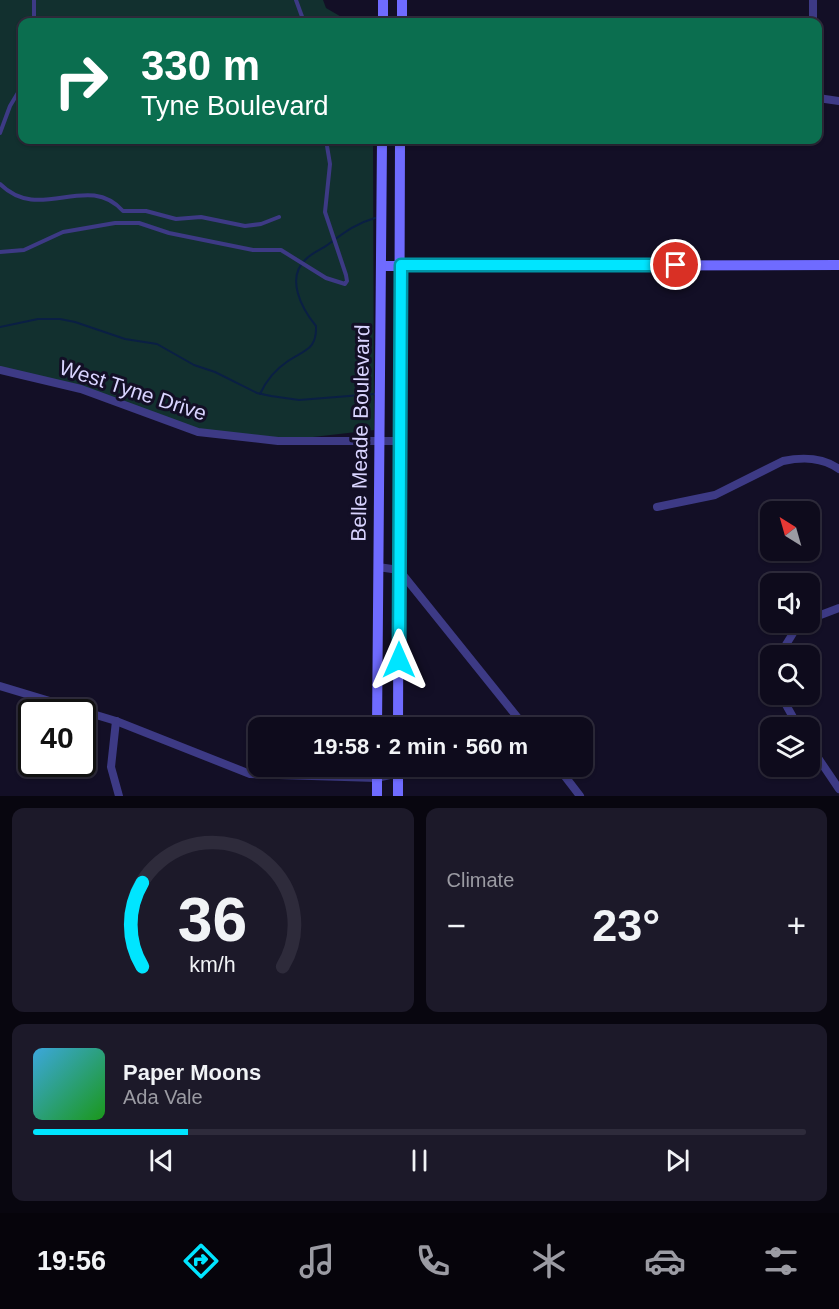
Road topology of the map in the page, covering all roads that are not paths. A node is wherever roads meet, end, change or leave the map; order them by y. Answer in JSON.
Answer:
{"nodes":[{"id":1,"x":34,"y":0,"type":"edge"},
{"id":2,"x":296,"y":0,"type":"edge"},
{"id":3,"x":383,"y":0,"type":"edge"},
{"id":4,"x":402,"y":0,"type":"edge"},
{"id":5,"x":813,"y":0,"type":"edge"},
{"id":6,"x":34,"y":18,"type":"edge"},
{"id":7,"x":303,"y":18,"type":"edge"},
{"id":8,"x":383,"y":18,"type":"edge"},
{"id":9,"x":402,"y":18,"type":"edge"},
{"id":10,"x":813,"y":18,"type":"edge"},
{"id":11,"x":18,"y":92,"type":"edge"},
{"id":12,"x":822,"y":99,"type":"edge"},
{"id":13,"x":839,"y":101,"type":"edge"},
{"id":14,"x":0,"y":133,"type":"edge"},
{"id":15,"x":327,"y":144,"type":"edge"},
{"id":16,"x":382,"y":144,"type":"edge"},
{"id":17,"x":400,"y":144,"type":"edge"},
{"id":18,"x":0,"y":184,"type":"edge"},
{"id":19,"x":279,"y":217,"type":"dead end"},
{"id":20,"x":0,"y":252,"type":"edge"},
{"id":21,"x":401,"y":265,"type":"junction"},
{"id":22,"x":839,"y":265,"type":"edge"},
{"id":23,"x":381,"y":266,"type":"junction"},
{"id":24,"x":0,"y":370,"type":"edge"},
{"id":25,"x":380,"y":440,"type":"junction"},
{"id":26,"x":400,"y":441,"type":"junction"},
{"id":27,"x":839,"y":470,"type":"edge"},
{"id":28,"x":657,"y":507,"type":"dead end"},
{"id":29,"x":378,"y":567,"type":"junction"},
{"id":30,"x":399,"y":570,"type":"junction"},
{"id":31,"x":839,"y":608,"type":"edge"},
{"id":32,"x":820,"y":615,"type":"edge"},
{"id":33,"x":0,"y":686,"type":"edge"},
{"id":34,"x":377,"y":717,"type":"edge"},
{"id":35,"x":398,"y":717,"type":"edge"},
{"id":36,"x":517,"y":717,"type":"edge"},
{"id":37,"x":116,"y":721,"type":"junction"},
{"id":38,"x":820,"y":761,"type":"edge"},
{"id":39,"x":248,"y":773,"type":"edge"},
{"id":40,"x":377,"y":777,"type":"edge"},
{"id":41,"x":398,"y":777,"type":"edge"},
{"id":42,"x":565,"y":777,"type":"edge"},
{"id":43,"x":839,"y":789,"type":"edge"},
{"id":44,"x":119,"y":796,"type":"edge"},
{"id":45,"x":377,"y":796,"type":"edge"},
{"id":46,"x":398,"y":796,"type":"edge"},
{"id":47,"x":580,"y":796,"type":"edge"}],
"edges":[{"from":1,"to":6,"type":"lane"},
{"from":2,"to":7,"type":"lane"},
{"from":3,"to":8,"type":"street"},
{"from":4,"to":9,"type":"street"},
{"from":5,"to":10,"type":"street"},
{"from":11,"to":14,"type":"lane"},
{"from":12,"to":13,"type":"street"},
{"from":15,"to":20,"type":"lane"},
{"from":16,"to":23,"type":"street","name":"Belle Meade Boulevard"},
{"from":17,"to":21,"type":"street","name":"Belle Meade Boulevard"},
{"from":18,"to":19,"type":"lane"},
{"from":21,"to":22,"type":"street"},
{"from":21,"to":23,"type":"street"},
{"from":21,"to":26,"type":"street","name":"Belle Meade Boulevard"},
{"from":23,"to":25,"type":"street","name":"Belle Meade Boulevard"},
{"from":24,"to":25,"type":"street","name":"West Tyne Drive"},
{"from":25,"to":26,"type":"street","name":"West Tyne Drive"},
{"from":25,"to":29,"type":"street","name":"Belle Meade Boulevard"},
{"from":26,"to":30,"type":"street","name":"Belle Meade Boulevard"},
{"from":27,"to":28,"type":"street"},
{"from":29,"to":30,"type":"street"},
{"from":29,"to":34,"type":"street","name":"Belle Meade Boulevard"},
{"from":30,"to":35,"type":"street","name":"Belle Meade Boulevard"},
{"from":30,"to":36,"type":"street"},
{"from":31,"to":32,"type":"street"},
{"from":33,"to":37,"type":"street"},
{"from":37,"to":39,"type":"street"},
{"from":37,"to":44,"type":"street"},
{"from":38,"to":43,"type":"street"},
{"from":40,"to":45,"type":"street"},
{"from":41,"to":46,"type":"street"},
{"from":42,"to":47,"type":"street"}]}
